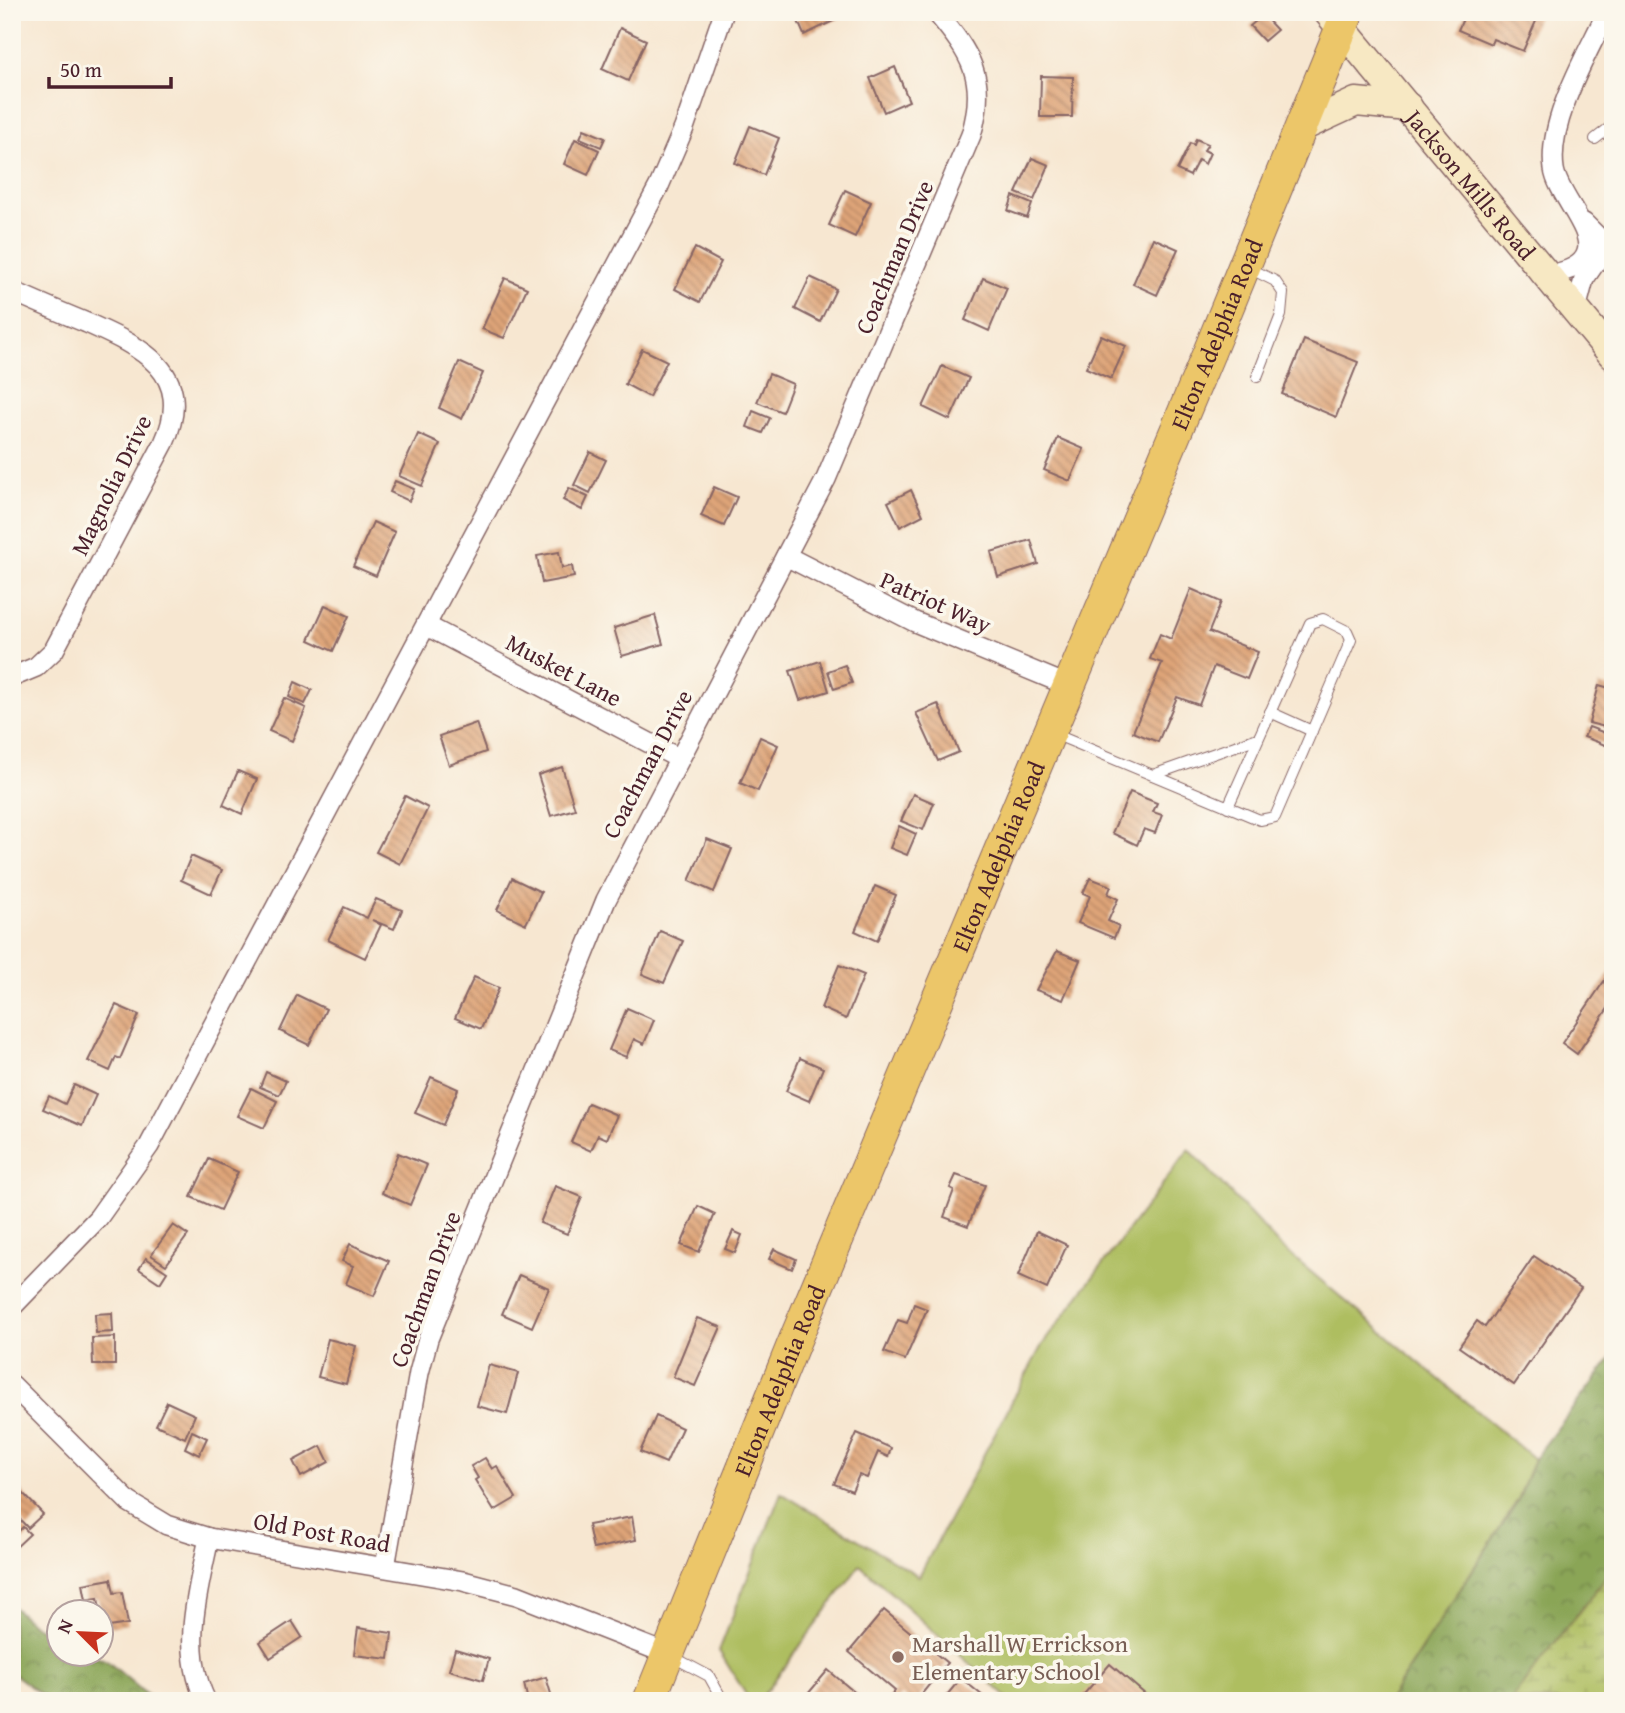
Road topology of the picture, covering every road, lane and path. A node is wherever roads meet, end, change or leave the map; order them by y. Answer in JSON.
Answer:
{"nodes":[{"id":1,"x":724,"y":12,"type":"edge"},
{"id":2,"x":936,"y":12,"type":"edge"},
{"id":3,"x":1607,"y":12,"type":"edge"},
{"id":4,"x":1340,"y":18,"type":"edge"},
{"id":5,"x":1408,"y":107,"type":"junction"},
{"id":6,"x":1613,"y":125,"type":"edge"},
{"id":7,"x":1302,"y":127,"type":"junction"},
{"id":8,"x":1595,"y":139,"type":"dead end"},
{"id":9,"x":1577,"y":218,"type":"junction"},
{"id":10,"x":1245,"y":266,"type":"junction"},
{"id":11,"x":1547,"y":276,"type":"junction"},
{"id":12,"x":12,"y":291,"type":"edge"},
{"id":13,"x":1576,"y":310,"type":"junction"},
{"id":14,"x":1613,"y":355,"type":"edge"},
{"id":15,"x":1257,"y":377,"type":"dead end"},
{"id":16,"x":786,"y":556,"type":"junction"},
{"id":17,"x":427,"y":625,"type":"junction"},
{"id":18,"x":12,"y":677,"type":"edge"},
{"id":19,"x":1069,"y":686,"type":"junction"},
{"id":20,"x":1270,"y":712,"type":"junction"},
{"id":21,"x":1312,"y":731,"type":"junction"},
{"id":22,"x":1050,"y":732,"type":"junction"},
{"id":23,"x":1258,"y":738,"type":"junction"},
{"id":24,"x":678,"y":758,"type":"junction"},
{"id":25,"x":1153,"y":775,"type":"junction"},
{"id":26,"x":1228,"y":807,"type":"junction"},
{"id":27,"x":12,"y":1307,"type":"edge"},
{"id":28,"x":12,"y":1385,"type":"edge"},
{"id":29,"x":209,"y":1538,"type":"junction"},
{"id":30,"x":385,"y":1567,"type":"junction"},
{"id":31,"x":667,"y":1654,"type":"junction"},
{"id":32,"x":206,"y":1701,"type":"edge"},
{"id":33,"x":649,"y":1701,"type":"edge"},
{"id":34,"x":723,"y":1701,"type":"edge"}],
"edges":[{"from":1,"to":17,"type":"street"},
{"from":2,"to":16,"type":"street","name":"Coachman Drive"},
{"from":3,"to":9,"type":"street"},
{"from":4,"to":5,"type":"main road","name":"Jackson Mills Road"},
{"from":4,"to":7,"type":"main road","name":"Elton Adelphia Road"},
{"from":5,"to":7,"type":"main road"},
{"from":5,"to":11,"type":"main road","name":"Jackson Mills Road"},
{"from":6,"to":8,"type":"lane"},
{"from":7,"to":10,"type":"main road","name":"Elton Adelphia Road"},
{"from":9,"to":11,"type":"street"},
{"from":9,"to":13,"type":"street"},
{"from":10,"to":15,"type":"lane"},
{"from":10,"to":19,"type":"main road","name":"Elton Adelphia Road"},
{"from":11,"to":13,"type":"main road","name":"Jackson Mills Road"},
{"from":12,"to":18,"type":"street","name":"Magnolia Drive"},
{"from":13,"to":14,"type":"main road","name":"Jackson Mills Road"},
{"from":16,"to":19,"type":"street","name":"Patriot Way"},
{"from":16,"to":24,"type":"street","name":"Coachman Drive"},
{"from":17,"to":24,"type":"street","name":"Musket Lane"},
{"from":17,"to":27,"type":"street"},
{"from":19,"to":22,"type":"main road","name":"Elton Adelphia Road"},
{"from":20,"to":21,"type":"lane"},
{"from":20,"to":21,"type":"lane"},
{"from":20,"to":23,"type":"lane"},
{"from":21,"to":26,"type":"lane"},
{"from":22,"to":25,"type":"lane"},
{"from":22,"to":31,"type":"main road","name":"Elton Adelphia Road"},
{"from":23,"to":25,"type":"lane"},
{"from":23,"to":26,"type":"lane"},
{"from":24,"to":30,"type":"street","name":"Coachman Drive"},
{"from":25,"to":26,"type":"lane"},
{"from":28,"to":29,"type":"street","name":"Old Post Road"},
{"from":29,"to":30,"type":"street","name":"Old Post Road"},
{"from":29,"to":32,"type":"street"},
{"from":30,"to":31,"type":"street","name":"Old Post Road"},
{"from":31,"to":33,"type":"main road","name":"Elton Adelphia Road"},
{"from":31,"to":34,"type":"lane"}]}
